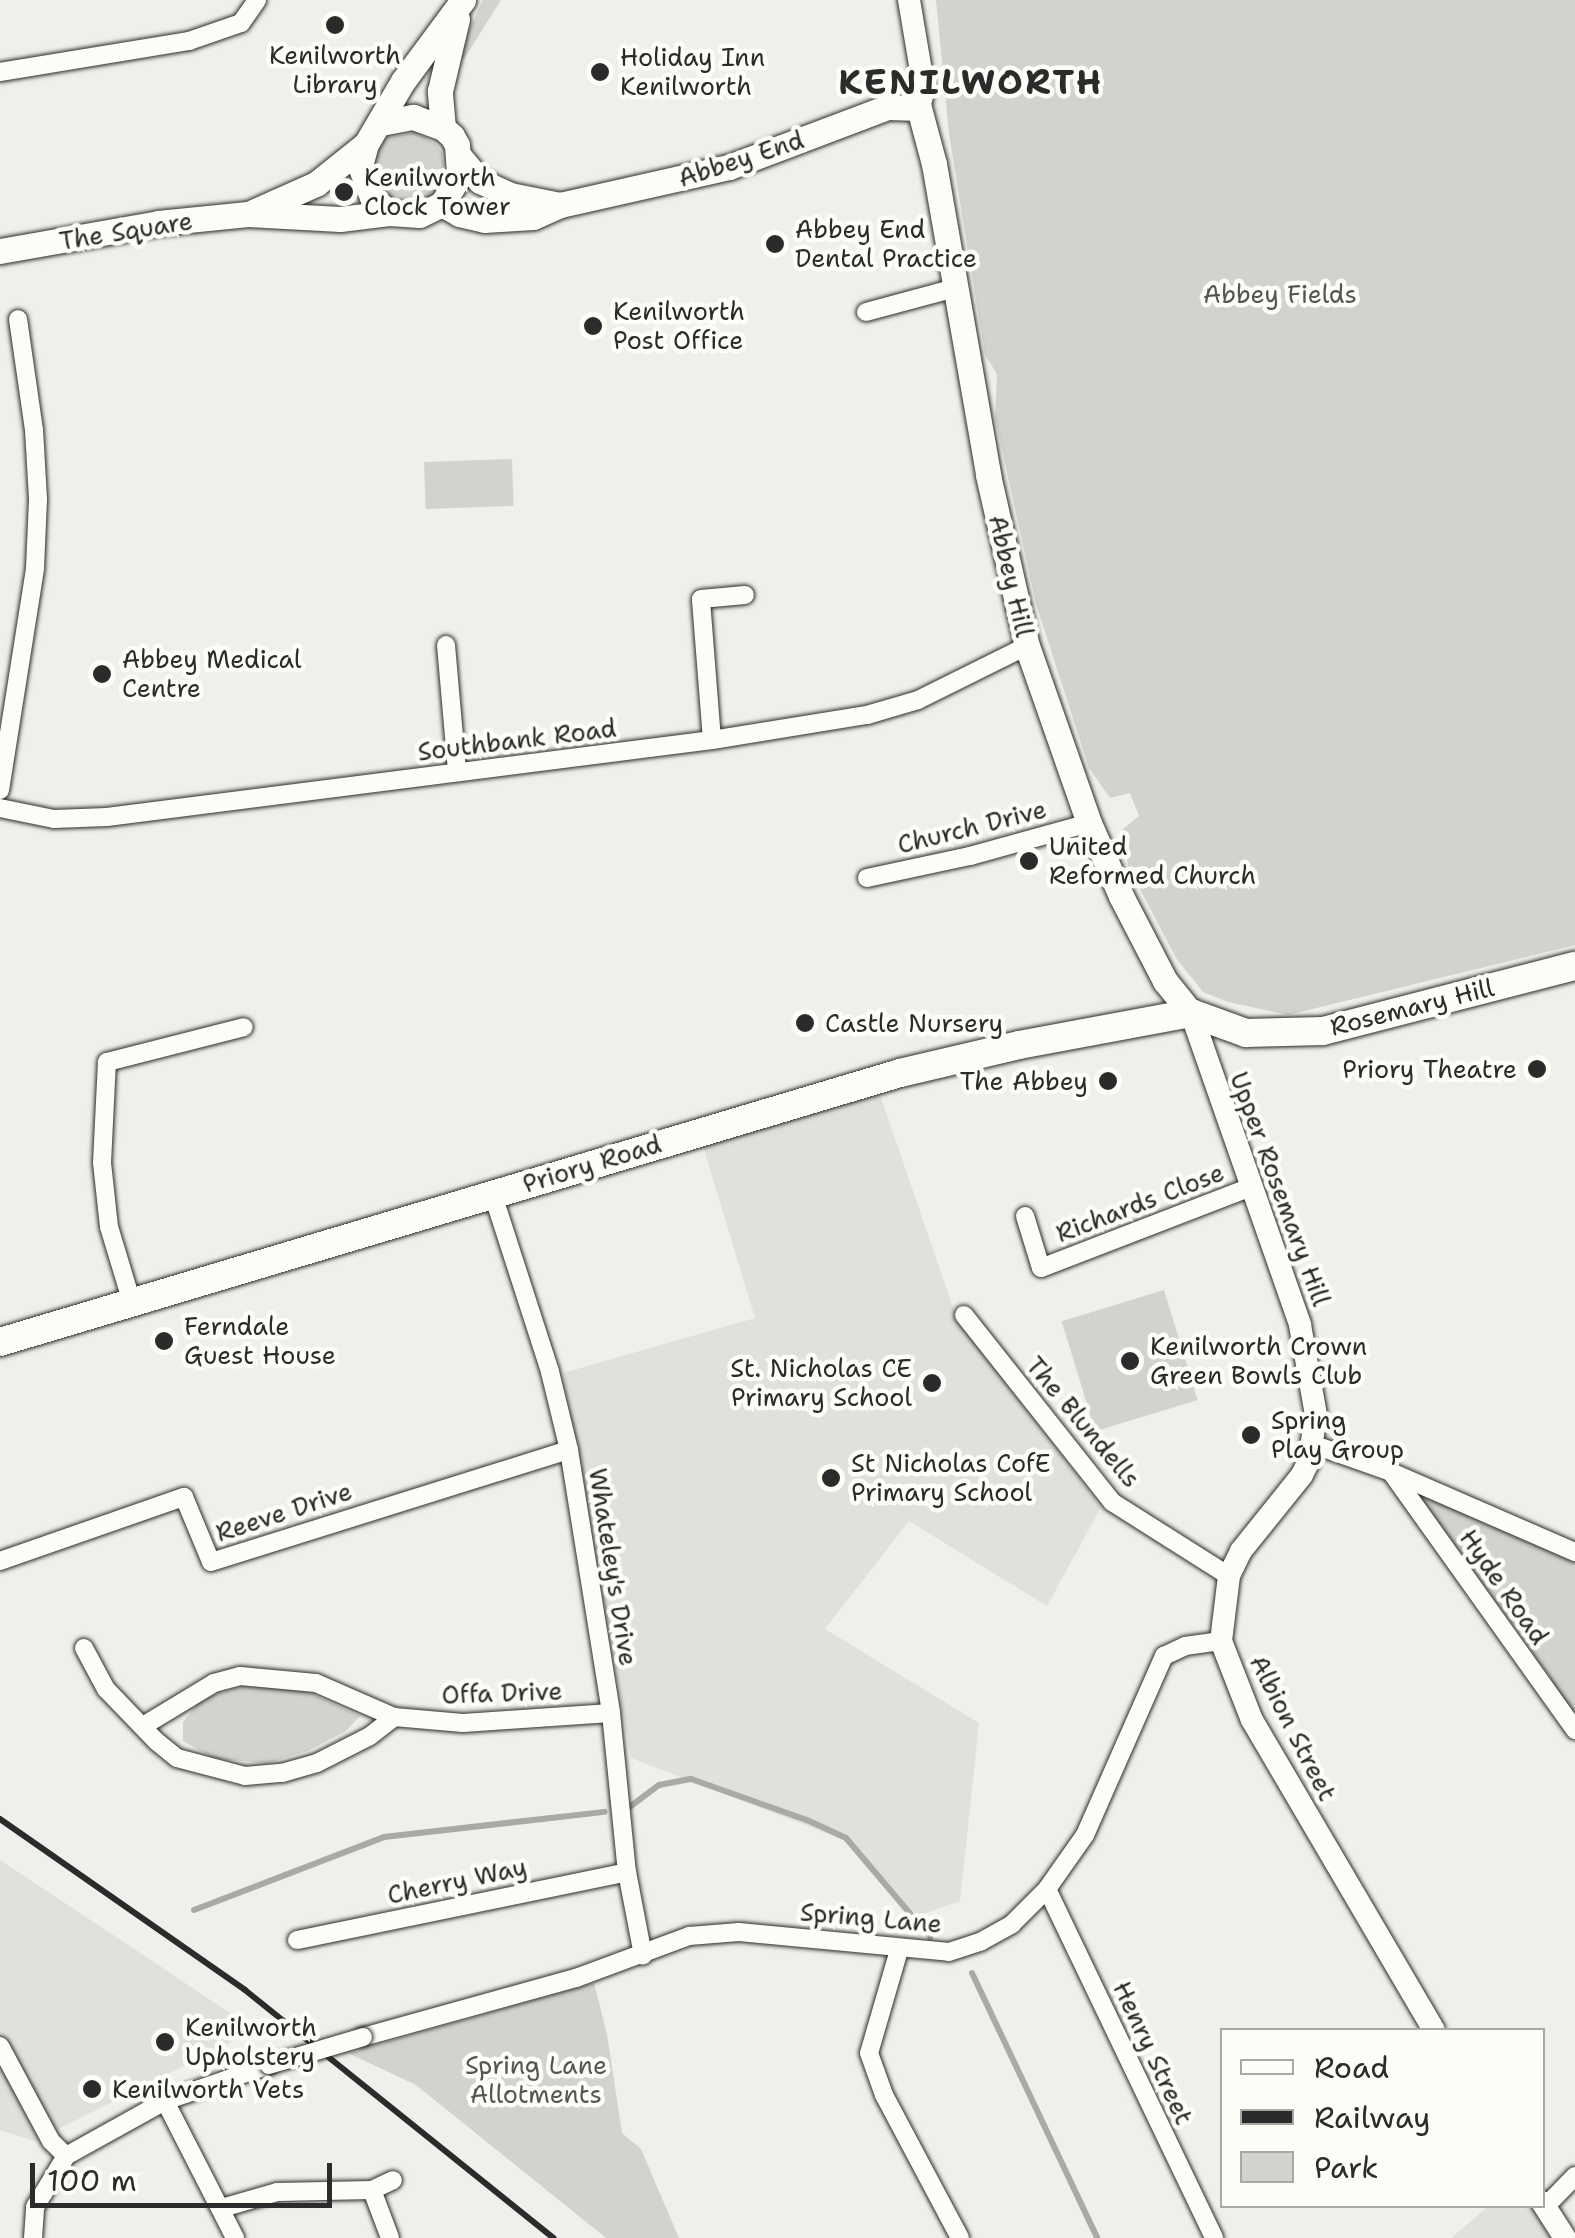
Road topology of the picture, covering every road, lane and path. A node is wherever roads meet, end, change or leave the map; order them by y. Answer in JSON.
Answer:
{"nodes":[{"id":1,"x":256,"y":0,"type":"edge"},
{"id":2,"x":463,"y":0,"type":"edge"},
{"id":3,"x":909,"y":0,"type":"edge"},
{"id":4,"x":0,"y":72,"type":"edge"},
{"id":5,"x":919,"y":108,"type":"junction"},
{"id":6,"x":444,"y":128,"type":"junction"},
{"id":7,"x":374,"y":134,"type":"junction"},
{"id":8,"x":459,"y":156,"type":"junction"},
{"id":9,"x":442,"y":204,"type":"junction"},
{"id":10,"x":560,"y":205,"type":"junction"},
{"id":11,"x":248,"y":214,"type":"junction"},
{"id":12,"x":395,"y":215,"type":"junction"},
{"id":13,"x":2,"y":251,"type":"edge"},
{"id":14,"x":955,"y":288,"type":"junction"},
{"id":15,"x":866,"y":312,"type":"dead end"},
{"id":16,"x":18,"y":319,"type":"dead end"},
{"id":17,"x":745,"y":594,"type":"dead end"},
{"id":18,"x":446,"y":645,"type":"dead end"},
{"id":19,"x":1027,"y":646,"type":"junction"},
{"id":20,"x":712,"y":740,"type":"junction"},
{"id":21,"x":458,"y":772,"type":"junction"},
{"id":22,"x":0,"y":790,"type":"edge"},
{"id":23,"x":0,"y":808,"type":"edge"},
{"id":24,"x":1089,"y":823,"type":"junction"},
{"id":25,"x":866,"y":878,"type":"dead end"},
{"id":26,"x":1575,"y":966,"type":"edge"},
{"id":27,"x":1190,"y":1014,"type":"junction"},
{"id":28,"x":244,"y":1027,"type":"dead end"},
{"id":29,"x":1251,"y":1187,"type":"junction"},
{"id":30,"x":493,"y":1194,"type":"junction"},
{"id":31,"x":1025,"y":1216,"type":"dead end"},
{"id":32,"x":132,"y":1302,"type":"junction"},
{"id":33,"x":964,"y":1316,"type":"dead end"},
{"id":34,"x":0,"y":1342,"type":"edge"},
{"id":35,"x":1312,"y":1444,"type":"junction"},
{"id":36,"x":569,"y":1450,"type":"junction"},
{"id":37,"x":1391,"y":1472,"type":"junction"},
{"id":38,"x":1575,"y":1552,"type":"edge"},
{"id":39,"x":0,"y":1561,"type":"edge"},
{"id":40,"x":1229,"y":1576,"type":"junction"},
{"id":41,"x":1222,"y":1640,"type":"junction"},
{"id":42,"x":84,"y":1648,"type":"dead end"},
{"id":43,"x":611,"y":1713,"type":"junction"},
{"id":44,"x":394,"y":1718,"type":"junction"},
{"id":45,"x":143,"y":1726,"type":"junction"},
{"id":46,"x":1575,"y":1730,"type":"edge"},
{"id":47,"x":627,"y":1872,"type":"junction"},
{"id":48,"x":1048,"y":1889,"type":"junction"},
{"id":49,"x":297,"y":1940,"type":"dead end"},
{"id":50,"x":899,"y":1950,"type":"junction"},
{"id":51,"x":643,"y":1956,"type":"junction"},
{"id":52,"x":1433,"y":2028,"type":"edge"},
{"id":53,"x":0,"y":2046,"type":"edge"},
{"id":54,"x":165,"y":2101,"type":"junction"},
{"id":55,"x":66,"y":2156,"type":"junction"},
{"id":56,"x":1575,"y":2176,"type":"edge"},
{"id":57,"x":393,"y":2180,"type":"dead end"},
{"id":58,"x":372,"y":2190,"type":"junction"},
{"id":59,"x":1545,"y":2204,"type":"edge"},
{"id":60,"x":1545,"y":2207,"type":"edge"},
{"id":61,"x":222,"y":2208,"type":"junction"},
{"id":62,"x":32,"y":2238,"type":"edge"},
{"id":63,"x":235,"y":2238,"type":"edge"},
{"id":64,"x":390,"y":2238,"type":"edge"},
{"id":65,"x":960,"y":2238,"type":"edge"},
{"id":66,"x":1214,"y":2238,"type":"edge"},
{"id":67,"x":1565,"y":2238,"type":"edge"}],
"edges":[{"from":1,"to":4,"type":"street"},
{"from":2,"to":6,"type":"main road"},
{"from":2,"to":7,"type":"main road"},
{"from":3,"to":5,"type":"street"},
{"from":5,"to":10,"type":"main road","name":"Abbey End"},
{"from":5,"to":14,"type":"main road","name":"Abbey Hill"},
{"from":6,"to":7,"type":"main road"},
{"from":6,"to":8,"type":"main road"},
{"from":7,"to":11,"type":"main road","name":"The Square"},
{"from":7,"to":12,"type":"main road"},
{"from":8,"to":9,"type":"main road"},
{"from":8,"to":10,"type":"main road","name":"Abbey End"},
{"from":9,"to":10,"type":"main road","name":"Abbey End"},
{"from":9,"to":12,"type":"main road"},
{"from":11,"to":12,"type":"main road","name":"The Square"},
{"from":11,"to":13,"type":"main road","name":"The Square"},
{"from":14,"to":15,"type":"street"},
{"from":14,"to":19,"type":"main road","name":"Abbey Hill"},
{"from":16,"to":22,"type":"street"},
{"from":17,"to":20,"type":"street"},
{"from":18,"to":21,"type":"street"},
{"from":19,"to":20,"type":"street","name":"Southbank Road"},
{"from":19,"to":24,"type":"main road","name":"Abbey Hill"},
{"from":20,"to":21,"type":"street","name":"Southbank Road"},
{"from":21,"to":23,"type":"street","name":"Southbank Road"},
{"from":24,"to":25,"type":"street","name":"Church Drive"},
{"from":24,"to":27,"type":"main road","name":"Abbey Hill"},
{"from":26,"to":27,"type":"main road","name":"Rosemary Hill"},
{"from":27,"to":29,"type":"street","name":"Upper Rosemary Hill"},
{"from":27,"to":30,"type":"main road","name":"Priory Road"},
{"from":28,"to":32,"type":"street"},
{"from":29,"to":31,"type":"street","name":"Richards Close"},
{"from":29,"to":35,"type":"street","name":"Upper Rosemary Hill"},
{"from":30,"to":32,"type":"main road","name":"Priory Road"},
{"from":30,"to":36,"type":"street","name":"Whateley's Drive"},
{"from":32,"to":34,"type":"main road","name":"Priory Road"},
{"from":33,"to":40,"type":"street","name":"The Blundells"},
{"from":35,"to":37,"type":"street","name":"Hyde Road"},
{"from":35,"to":40,"type":"street","name":"Albion Street"},
{"from":36,"to":39,"type":"street","name":"Reeve Drive"},
{"from":36,"to":43,"type":"street","name":"Whateley's Drive"},
{"from":37,"to":38,"type":"street","name":"Hyde Road"},
{"from":37,"to":46,"type":"street","name":"Hyde Road"},
{"from":40,"to":41,"type":"street","name":"Albion Street"},
{"from":41,"to":48,"type":"street","name":"Spring Lane"},
{"from":41,"to":52,"type":"street","name":"Albion Street"},
{"from":42,"to":45,"type":"street"},
{"from":43,"to":44,"type":"street","name":"Offa Drive"},
{"from":43,"to":47,"type":"street","name":"Whateley's Drive"},
{"from":44,"to":45,"type":"street","name":"Offa Drive"},
{"from":44,"to":45,"type":"street"},
{"from":47,"to":49,"type":"street","name":"Cherry Way"},
{"from":47,"to":51,"type":"street","name":"Whateley's Drive"},
{"from":48,"to":50,"type":"street","name":"Spring Lane"},
{"from":48,"to":66,"type":"street","name":"Henry Street"},
{"from":50,"to":51,"type":"street","name":"Spring Lane"},
{"from":50,"to":65,"type":"street"},
{"from":51,"to":54,"type":"street","name":"Spring Lane","bridge":true},
{"from":53,"to":55,"type":"street"},
{"from":54,"to":55,"type":"street","name":"Spring Lane"},
{"from":54,"to":61,"type":"street"},
{"from":55,"to":62,"type":"street"},
{"from":56,"to":59,"type":"street"},
{"from":57,"to":58,"type":"street"},
{"from":58,"to":61,"type":"street"},
{"from":58,"to":64,"type":"street"},
{"from":60,"to":67,"type":"street"},
{"from":61,"to":63,"type":"street"}]}
